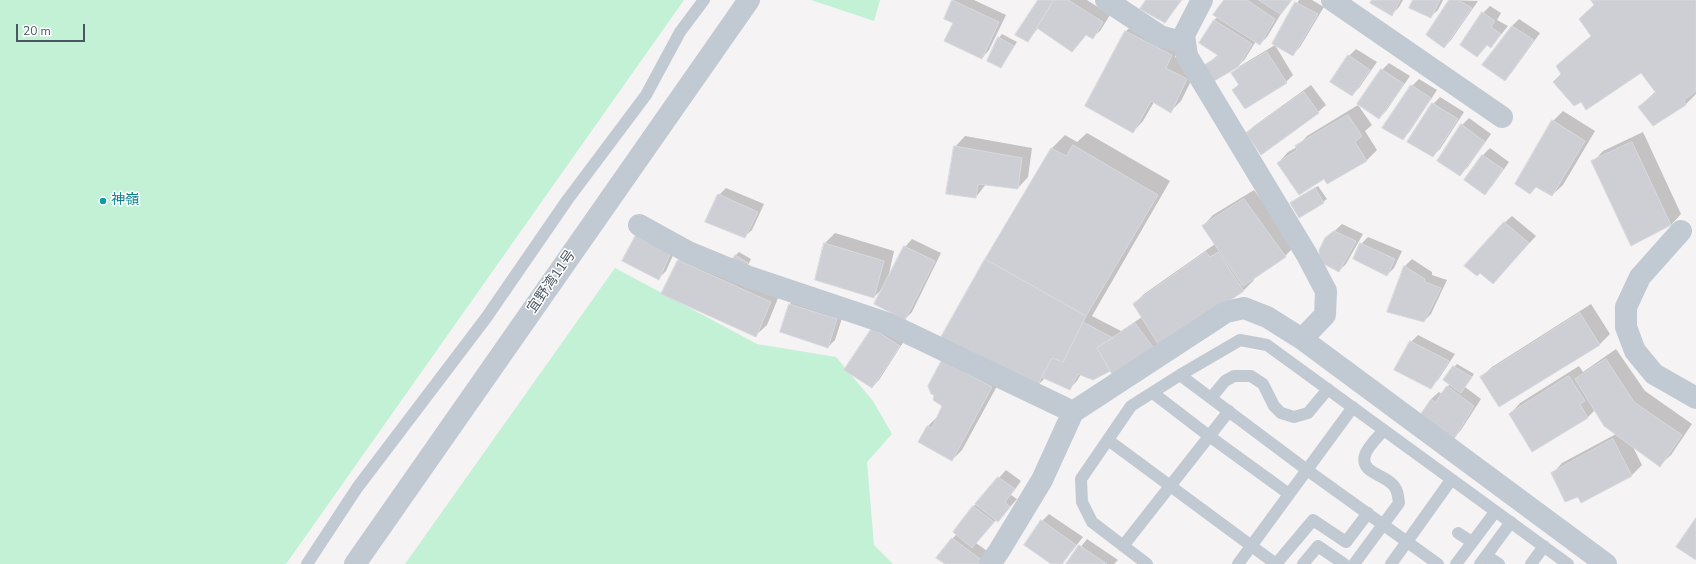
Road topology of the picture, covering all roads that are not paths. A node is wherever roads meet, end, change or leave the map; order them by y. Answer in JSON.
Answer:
{"nodes":[{"id":1,"x":704,"y":0,"type":"edge"},
{"id":2,"x":749,"y":0,"type":"edge"},
{"id":3,"x":1106,"y":0,"type":"edge"},
{"id":4,"x":1202,"y":0,"type":"edge"},
{"id":5,"x":1332,"y":0,"type":"edge"},
{"id":6,"x":1185,"y":43,"type":"junction"},
{"id":7,"x":1502,"y":117,"type":"dead end"},
{"id":8,"x":639,"y":225,"type":"dead end"},
{"id":9,"x":1681,"y":231,"type":"dead end"},
{"id":10,"x":1302,"y":339,"type":"junction"},
{"id":11,"x":1180,"y":375,"type":"junction"},
{"id":12,"x":1328,"y":389,"type":"junction"},
{"id":13,"x":1153,"y":393,"type":"junction"},
{"id":14,"x":1211,"y":398,"type":"junction"},
{"id":15,"x":1696,"y":398,"type":"edge"},
{"id":16,"x":1353,"y":407,"type":"junction"},
{"id":17,"x":1228,"y":411,"type":"junction"},
{"id":18,"x":1073,"y":412,"type":"junction"},
{"id":19,"x":1384,"y":430,"type":"junction"},
{"id":20,"x":1208,"y":436,"type":"junction"},
{"id":21,"x":1108,"y":440,"type":"junction"},
{"id":22,"x":1307,"y":470,"type":"junction"},
{"id":23,"x":1451,"y":480,"type":"junction"},
{"id":24,"x":1169,"y":485,"type":"junction"},
{"id":25,"x":1289,"y":494,"type":"junction"},
{"id":26,"x":1496,"y":512,"type":"junction"},
{"id":27,"x":1368,"y":513,"type":"junction"},
{"id":28,"x":1511,"y":522,"type":"junction"},
{"id":29,"x":1384,"y":525,"type":"junction"},
{"id":30,"x":1458,"y":533,"type":"dead end"},
{"id":31,"x":1407,"y":542,"type":"junction"},
{"id":32,"x":1472,"y":542,"type":"junction"},
{"id":33,"x":1123,"y":546,"type":"junction"},
{"id":34,"x":1252,"y":546,"type":"junction"},
{"id":35,"x":1544,"y":546,"type":"junction"},
{"id":36,"x":1484,"y":560,"type":"edge"},
{"id":37,"x":307,"y":564,"type":"edge"},
{"id":38,"x":355,"y":564,"type":"edge"},
{"id":39,"x":990,"y":564,"type":"edge"},
{"id":40,"x":1147,"y":564,"type":"edge"},
{"id":41,"x":1238,"y":564,"type":"edge"},
{"id":42,"x":1276,"y":564,"type":"edge"},
{"id":43,"x":1303,"y":564,"type":"edge"},
{"id":44,"x":1344,"y":564,"type":"edge"},
{"id":45,"x":1354,"y":564,"type":"edge"},
{"id":46,"x":1391,"y":564,"type":"edge"},
{"id":47,"x":1438,"y":564,"type":"edge"},
{"id":48,"x":1456,"y":564,"type":"edge"},
{"id":49,"x":1499,"y":564,"type":"edge"},
{"id":50,"x":1531,"y":564,"type":"edge"},
{"id":51,"x":1568,"y":564,"type":"edge"},
{"id":52,"x":1606,"y":564,"type":"edge"}],
"edges":[{"from":1,"to":37,"type":"lane"},
{"from":2,"to":38,"type":"street","name":"宜野湾11号"},
{"from":3,"to":6,"type":"street"},
{"from":4,"to":6,"type":"street"},
{"from":5,"to":7,"type":"street"},
{"from":6,"to":10,"type":"street"},
{"from":8,"to":18,"type":"street"},
{"from":9,"to":15,"type":"street"},
{"from":10,"to":18,"type":"street"},
{"from":10,"to":52,"type":"street"},
{"from":11,"to":12,"type":"lane"},
{"from":11,"to":13,"type":"lane"},
{"from":11,"to":14,"type":"lane"},
{"from":12,"to":14,"type":"lane"},
{"from":12,"to":16,"type":"lane"},
{"from":13,"to":20,"type":"lane"},
{"from":13,"to":21,"type":"lane"},
{"from":14,"to":17,"type":"lane"},
{"from":16,"to":19,"type":"lane"},
{"from":16,"to":22,"type":"lane"},
{"from":17,"to":20,"type":"lane"},
{"from":17,"to":22,"type":"lane"},
{"from":18,"to":39,"type":"street"},
{"from":19,"to":23,"type":"lane"},
{"from":19,"to":29,"type":"lane"},
{"from":20,"to":24,"type":"lane"},
{"from":20,"to":25,"type":"lane"},
{"from":21,"to":24,"type":"lane"},
{"from":21,"to":33,"type":"lane"},
{"from":22,"to":25,"type":"lane"},
{"from":22,"to":27,"type":"lane"},
{"from":23,"to":26,"type":"lane"},
{"from":23,"to":31,"type":"lane"},
{"from":24,"to":33,"type":"lane"},
{"from":24,"to":34,"type":"lane"},
{"from":25,"to":34,"type":"lane"},
{"from":26,"to":28,"type":"lane"},
{"from":26,"to":32,"type":"lane"},
{"from":27,"to":29,"type":"lane"},
{"from":27,"to":42,"type":"lane"},
{"from":28,"to":35,"type":"lane"},
{"from":28,"to":36,"type":"lane"},
{"from":29,"to":31,"type":"lane"},
{"from":29,"to":45,"type":"lane"},
{"from":30,"to":32,"type":"lane"},
{"from":31,"to":46,"type":"lane"},
{"from":31,"to":47,"type":"lane"},
{"from":32,"to":48,"type":"lane"},
{"from":33,"to":40,"type":"lane"},
{"from":34,"to":41,"type":"lane"},
{"from":34,"to":42,"type":"lane"},
{"from":35,"to":50,"type":"lane"},
{"from":35,"to":51,"type":"lane"},
{"from":36,"to":49,"type":"lane"},
{"from":43,"to":44,"type":"lane"}]}
